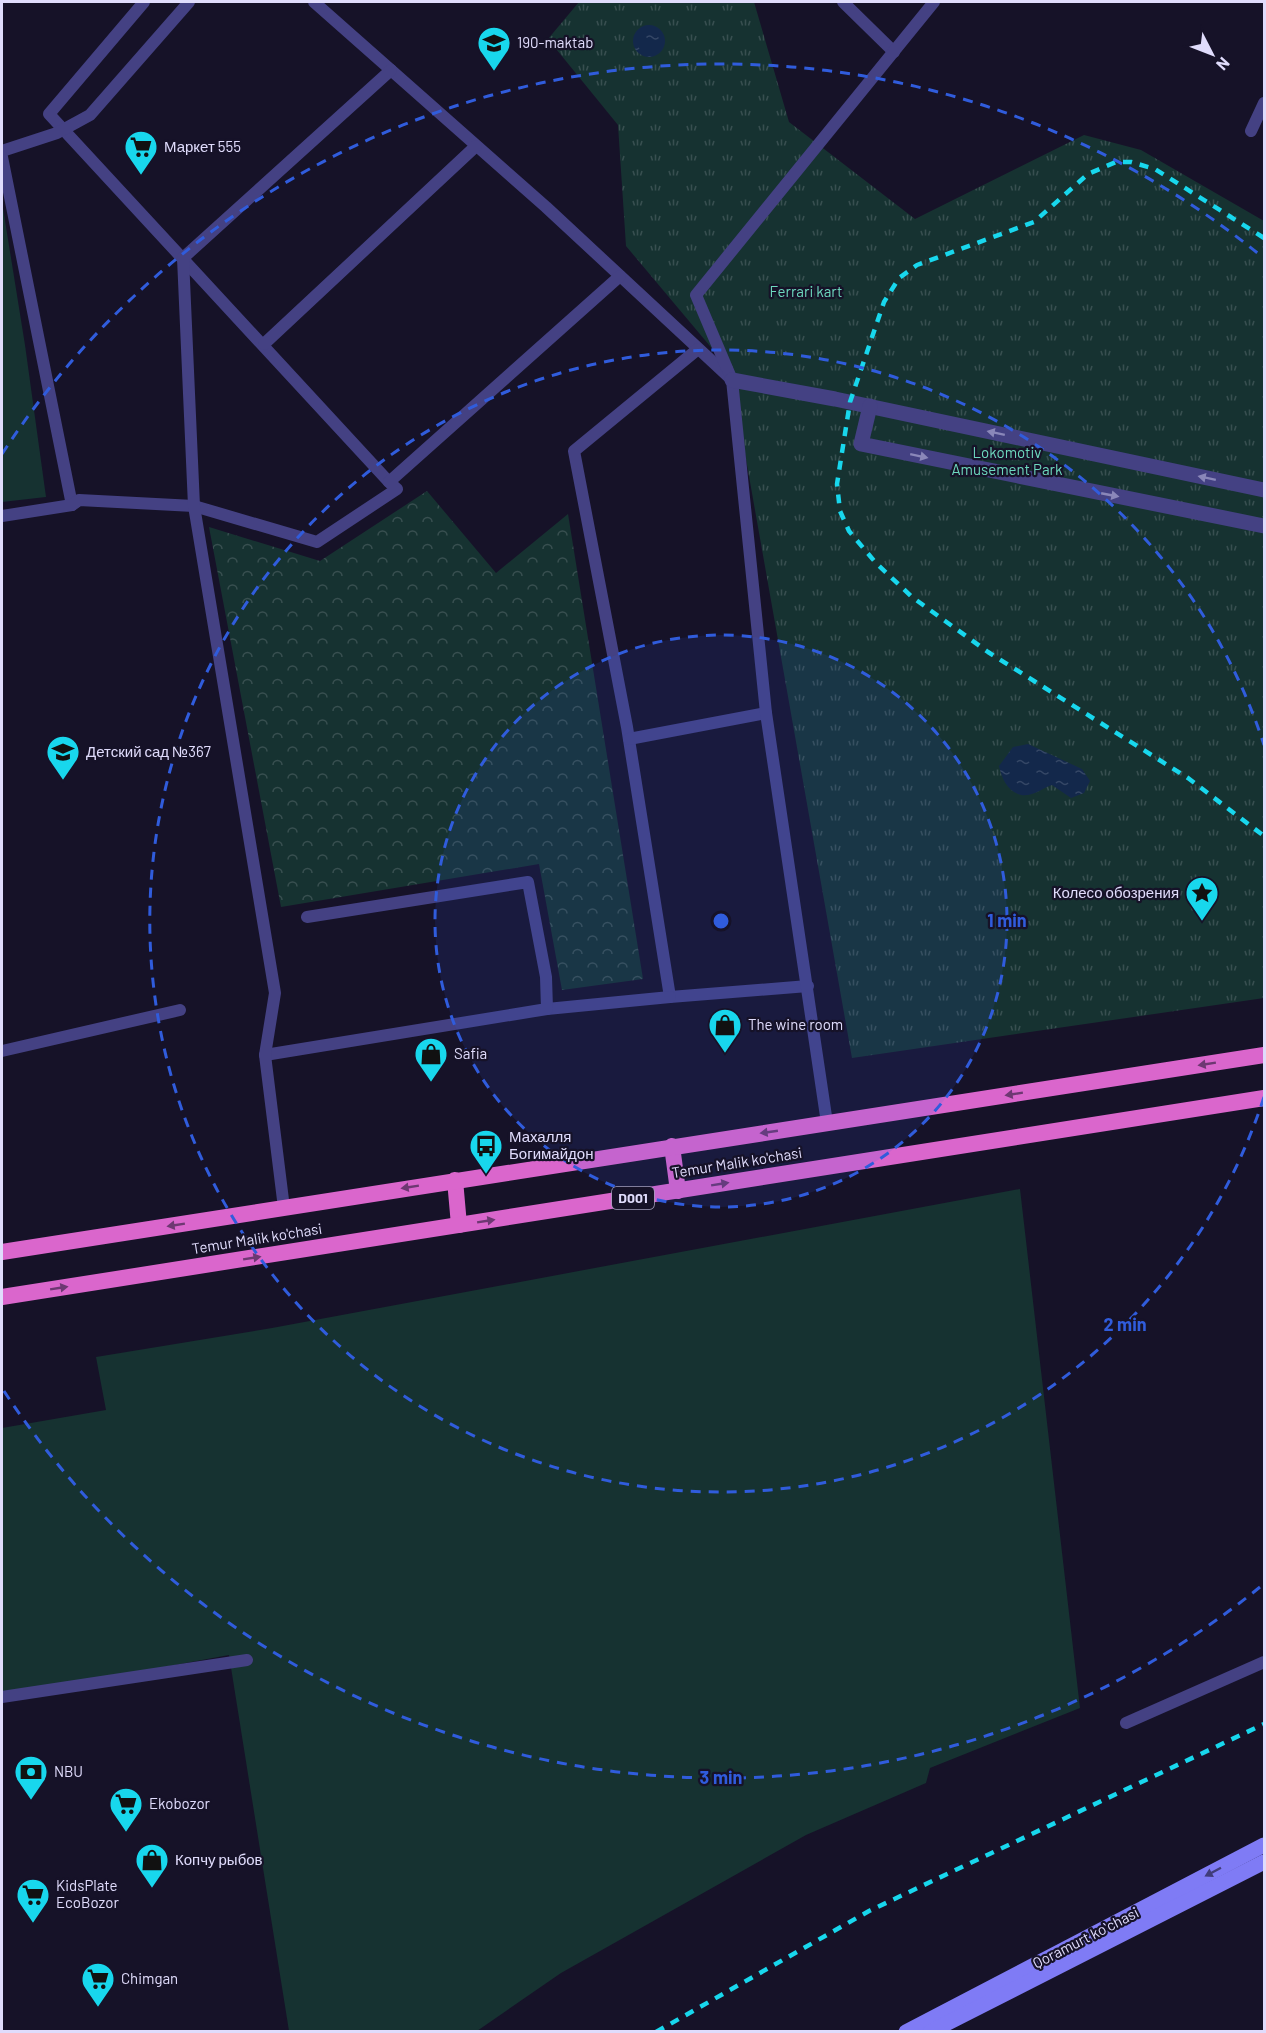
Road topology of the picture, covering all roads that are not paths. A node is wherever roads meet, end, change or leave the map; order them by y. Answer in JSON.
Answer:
{"nodes":[{"id":1,"x":144,"y":2,"type":"edge"},
{"id":2,"x":189,"y":2,"type":"edge"},
{"id":3,"x":314,"y":2,"type":"edge"},
{"id":4,"x":843,"y":2,"type":"edge"},
{"id":5,"x":934,"y":2,"type":"edge"},
{"id":6,"x":894,"y":52,"type":"junction"},
{"id":7,"x":391,"y":70,"type":"junction"},
{"id":8,"x":1264,"y":104,"type":"edge"},
{"id":9,"x":64,"y":129,"type":"junction"},
{"id":10,"x":1251,"y":131,"type":"dead end"},
{"id":11,"x":476,"y":146,"type":"junction"},
{"id":12,"x":2,"y":151,"type":"edge"},
{"id":13,"x":2,"y":157,"type":"edge"},
{"id":14,"x":183,"y":258,"type":"junction"},
{"id":15,"x":620,"y":276,"type":"junction"},
{"id":16,"x":264,"y":344,"type":"junction"},
{"id":17,"x":698,"y":349,"type":"junction"},
{"id":18,"x":732,"y":380,"type":"junction"},
{"id":19,"x":870,"y":406,"type":"junction"},
{"id":20,"x":389,"y":482,"type":"junction"},
{"id":21,"x":1264,"y":490,"type":"edge"},
{"id":22,"x":72,"y":505,"type":"junction"},
{"id":23,"x":194,"y":506,"type":"junction"},
{"id":24,"x":2,"y":516,"type":"edge"},
{"id":25,"x":1264,"y":526,"type":"edge"},
{"id":26,"x":766,"y":712,"type":"junction"},
{"id":27,"x":629,"y":739,"type":"junction"},
{"id":28,"x":307,"y":917,"type":"dead end"},
{"id":29,"x":808,"y":986,"type":"junction"},
{"id":30,"x":670,"y":997,"type":"junction"},
{"id":31,"x":547,"y":1008,"type":"junction"},
{"id":32,"x":180,"y":1010,"type":"dead end"},
{"id":33,"x":2,"y":1051,"type":"edge"},
{"id":34,"x":265,"y":1055,"type":"junction"},
{"id":35,"x":1264,"y":1055,"type":"edge"},
{"id":36,"x":1264,"y":1098,"type":"edge"},
{"id":37,"x":827,"y":1124,"type":"junction"},
{"id":38,"x":672,"y":1146,"type":"junction"},
{"id":39,"x":455,"y":1180,"type":"junction"},
{"id":40,"x":678,"y":1191,"type":"junction"},
{"id":41,"x":284,"y":1208,"type":"junction"},
{"id":42,"x":459,"y":1225,"type":"junction"},
{"id":43,"x":2,"y":1252,"type":"edge"},
{"id":44,"x":2,"y":1297,"type":"edge"},
{"id":45,"x":247,"y":1660,"type":"dead end"},
{"id":46,"x":1264,"y":1662,"type":"edge"},
{"id":47,"x":2,"y":1697,"type":"edge"},
{"id":48,"x":1126,"y":1723,"type":"dead end"},
{"id":49,"x":1264,"y":1845,"type":"edge"},
{"id":50,"x":1264,"y":1862,"type":"edge"},
{"id":51,"x":906,"y":2031,"type":"edge"},
{"id":52,"x":930,"y":2031,"type":"edge"}],
"edges":[{"from":1,"to":9,"type":"lane"},
{"from":2,"to":9,"type":"lane"},
{"from":3,"to":7,"type":"lane"},
{"from":4,"to":6,"type":"lane"},
{"from":5,"to":6,"type":"lane"},
{"from":6,"to":18,"type":"lane"},
{"from":7,"to":11,"type":"lane"},
{"from":7,"to":14,"type":"lane"},
{"from":8,"to":10,"type":"lane"},
{"from":9,"to":12,"type":"lane"},
{"from":9,"to":14,"type":"lane"},
{"from":11,"to":15,"type":"lane"},
{"from":11,"to":16,"type":"lane"},
{"from":13,"to":22,"type":"lane"},
{"from":14,"to":16,"type":"lane"},
{"from":14,"to":23,"type":"lane"},
{"from":15,"to":17,"type":"lane"},
{"from":15,"to":20,"type":"lane"},
{"from":16,"to":20,"type":"lane"},
{"from":17,"to":18,"type":"lane"},
{"from":17,"to":27,"type":"lane"},
{"from":18,"to":19,"type":"street"},
{"from":18,"to":26,"type":"lane"},
{"from":21,"to":19,"type":"street","one_way":true},
{"from":19,"to":25,"type":"street","one_way":true},
{"from":20,"to":23,"type":"lane"},
{"from":22,"to":23,"type":"lane"},
{"from":22,"to":24,"type":"lane"},
{"from":23,"to":34,"type":"lane"},
{"from":26,"to":27,"type":"lane"},
{"from":26,"to":29,"type":"lane"},
{"from":27,"to":30,"type":"lane"},
{"from":28,"to":31,"type":"lane"},
{"from":29,"to":30,"type":"lane"},
{"from":29,"to":37,"type":"lane"},
{"from":30,"to":31,"type":"lane"},
{"from":31,"to":34,"type":"lane"},
{"from":32,"to":33,"type":"lane"},
{"from":34,"to":41,"type":"lane"},
{"from":35,"to":37,"type":"highway","name":"Temur Malik ko'chasi","one_way":true},
{"from":40,"to":36,"type":"highway","name":"Temur Malik ko'chasi","number":"D001","one_way":true},
{"from":37,"to":38,"type":"highway","name":"Temur Malik ko'chasi","one_way":true},
{"from":38,"to":39,"type":"highway","name":"Temur Malik ko'chasi"},
{"from":38,"to":40,"type":"highway"},
{"from":39,"to":41,"type":"highway","name":"Temur Malik ko'chasi","one_way":true},
{"from":39,"to":42,"type":"highway"},
{"from":42,"to":40,"type":"highway","name":"Temur Malik ko'chasi","number":"D001","one_way":true},
{"from":41,"to":43,"type":"highway","name":"Temur Malik ko'chasi","one_way":true},
{"from":44,"to":42,"type":"highway","name":"Temur Malik ko'chasi","number":"D001","one_way":true},
{"from":45,"to":47,"type":"lane"},
{"from":46,"to":48,"type":"lane"},
{"from":49,"to":51,"type":"main road","name":"Qoramurt koʻchasi","one_way":true},
{"from":50,"to":52,"type":"main road","name":"Qoramurt koʻchasi"}]}
